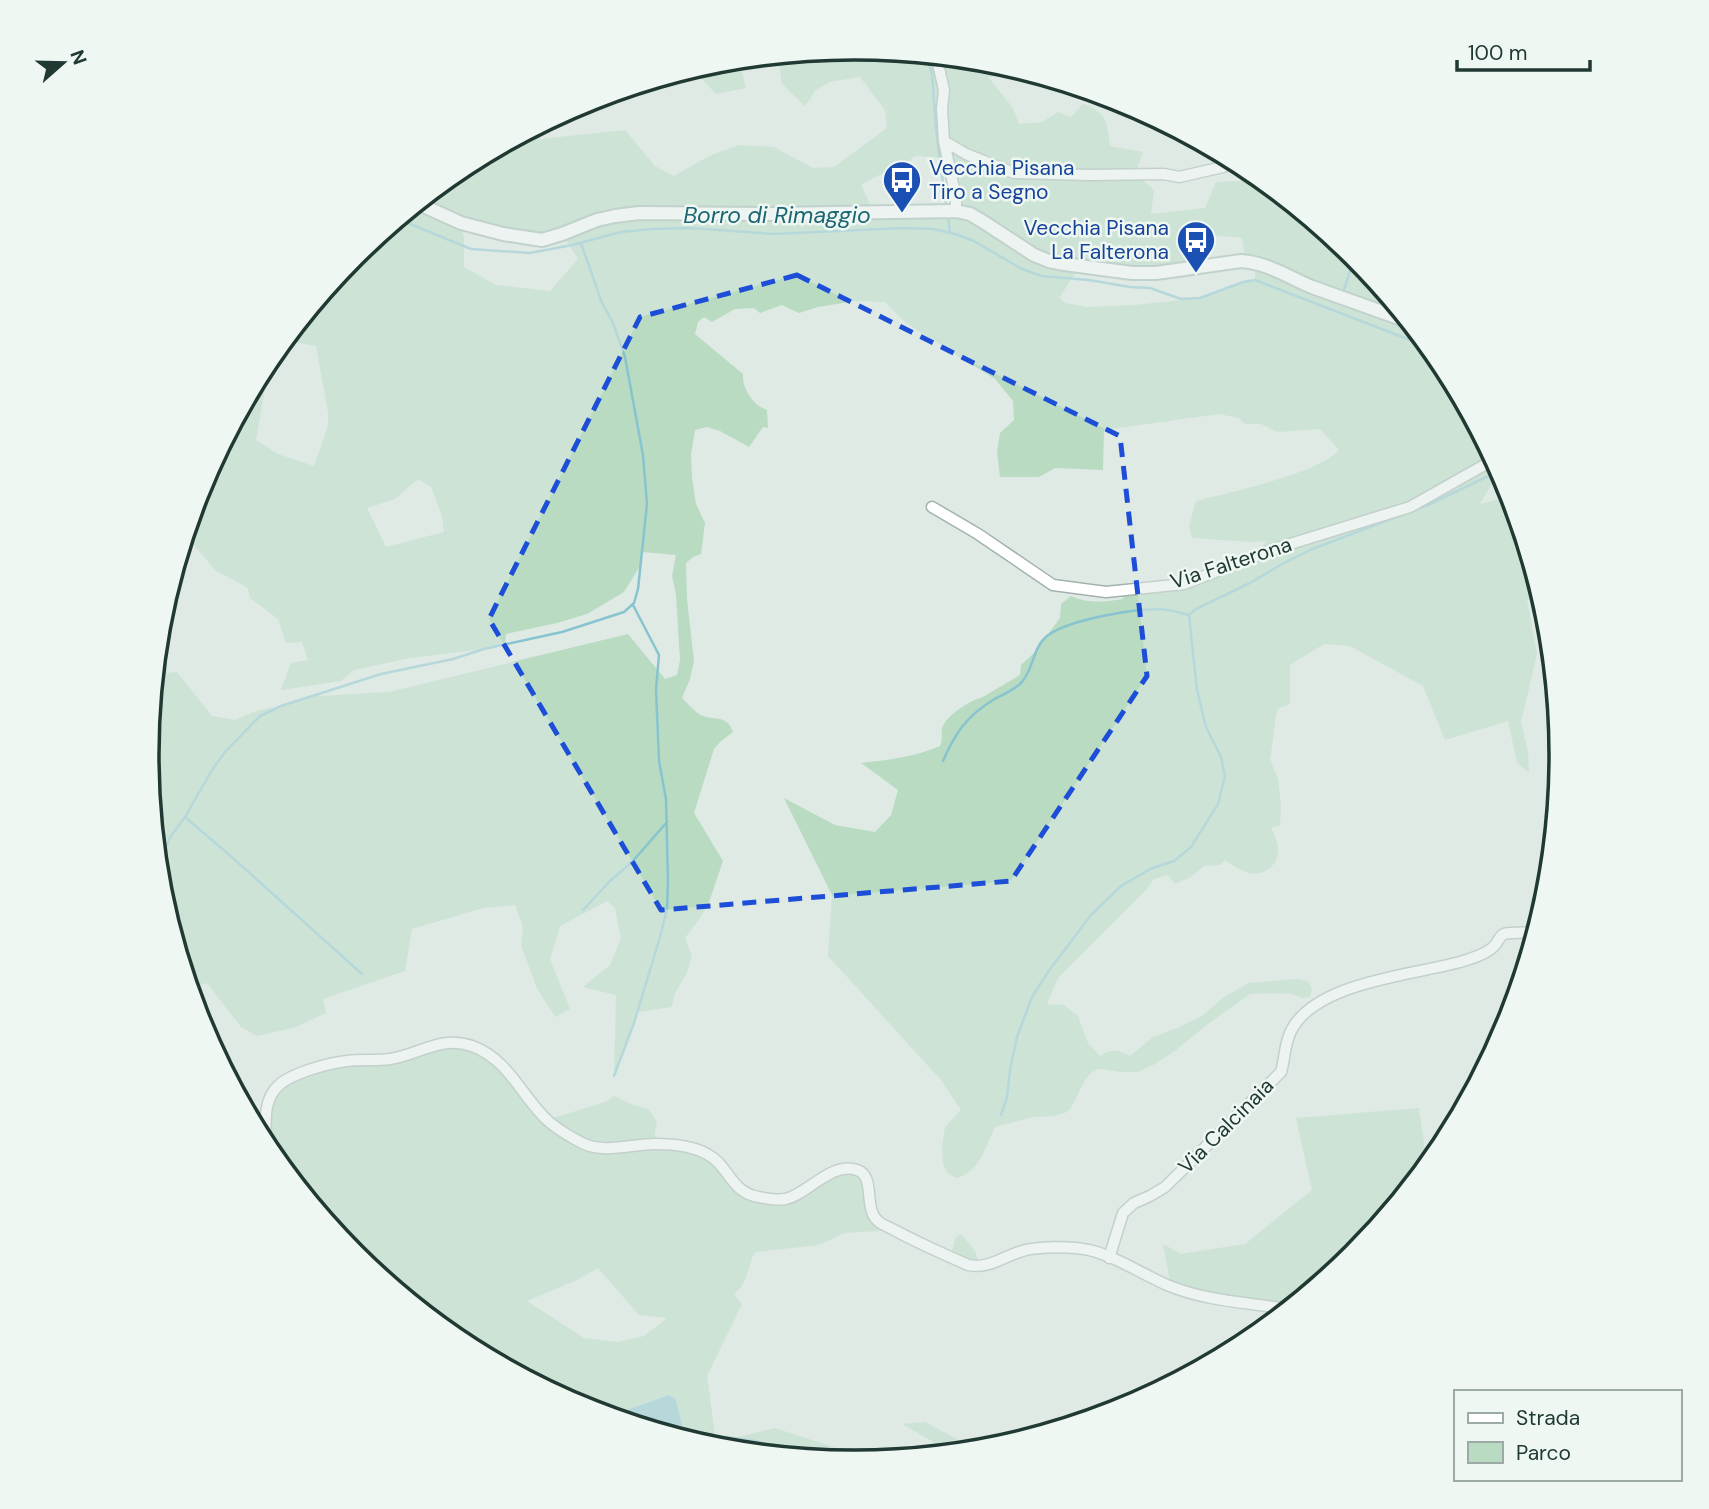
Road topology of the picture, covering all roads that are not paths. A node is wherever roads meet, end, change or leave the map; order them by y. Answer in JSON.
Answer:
{"nodes":[{"id":1,"x":938,"y":64,"type":"edge"},
{"id":2,"x":944,"y":141,"type":"junction"},
{"id":3,"x":1224,"y":166,"type":"edge"},
{"id":4,"x":426,"y":207,"type":"edge"},
{"id":5,"x":956,"y":211,"type":"junction"},
{"id":6,"x":1393,"y":315,"type":"edge"},
{"id":7,"x":1486,"y":464,"type":"edge"},
{"id":8,"x":932,"y":507,"type":"dead end"},
{"id":9,"x":1526,"y":933,"type":"edge"},
{"id":10,"x":266,"y":1123,"type":"edge"},
{"id":11,"x":1109,"y":1258,"type":"junction"},
{"id":12,"x":1276,"y":1307,"type":"edge"}],
"edges":[{"from":1,"to":2,"type":"street"},
{"from":2,"to":3,"type":"street"},
{"from":2,"to":5,"type":"street"},
{"from":4,"to":5,"type":"main road"},
{"from":5,"to":6,"type":"main road"},
{"from":7,"to":8,"type":"street","name":"Via Falterona"},
{"from":9,"to":11,"type":"street","name":"Via Calcinaia"},
{"from":10,"to":11,"type":"street"},
{"from":11,"to":12,"type":"street"}]}
